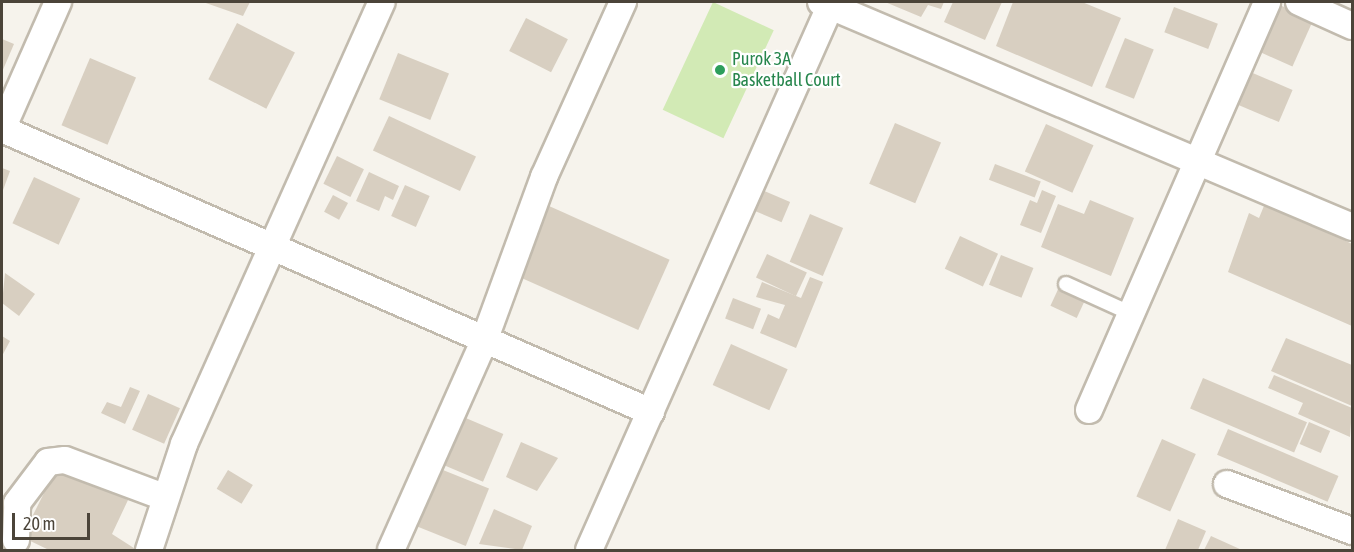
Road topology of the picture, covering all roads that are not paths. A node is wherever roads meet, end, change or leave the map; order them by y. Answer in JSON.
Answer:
{"nodes":[{"id":1,"x":58,"y":2,"type":"edge"},
{"id":2,"x":382,"y":2,"type":"edge"},
{"id":3,"x":623,"y":2,"type":"edge"},
{"id":4,"x":1267,"y":2,"type":"edge"},
{"id":5,"x":1299,"y":2,"type":"edge"},
{"id":6,"x":828,"y":3,"type":"edge"},
{"id":7,"x":1353,"y":26,"type":"edge"},
{"id":8,"x":2,"y":129,"type":"edge"},
{"id":9,"x":1201,"y":159,"type":"junction"},
{"id":10,"x":1353,"y":228,"type":"edge"},
{"id":11,"x":273,"y":248,"type":"junction"},
{"id":12,"x":1066,"y":284,"type":"dead end"},
{"id":13,"x":1132,"y":314,"type":"junction"},
{"id":14,"x":484,"y":341,"type":"junction"},
{"id":15,"x":1089,"y":410,"type":"dead end"},
{"id":16,"x":651,"y":412,"type":"junction"},
{"id":17,"x":1227,"y":484,"type":"dead end"},
{"id":18,"x":164,"y":497,"type":"junction"},
{"id":19,"x":1349,"y":537,"type":"edge"},
{"id":20,"x":16,"y":540,"type":"dead end"},
{"id":21,"x":148,"y":550,"type":"edge"},
{"id":22,"x":392,"y":550,"type":"edge"},
{"id":23,"x":589,"y":550,"type":"edge"}],
"edges":[{"from":1,"to":8,"type":"street"},
{"from":2,"to":11,"type":"street"},
{"from":3,"to":14,"type":"street"},
{"from":4,"to":9,"type":"street"},
{"from":5,"to":7,"type":"street"},
{"from":6,"to":9,"type":"street"},
{"from":6,"to":16,"type":"street"},
{"from":8,"to":11,"type":"street"},
{"from":9,"to":10,"type":"street"},
{"from":9,"to":13,"type":"street"},
{"from":11,"to":14,"type":"street"},
{"from":11,"to":18,"type":"street"},
{"from":12,"to":13,"type":"lane"},
{"from":13,"to":15,"type":"street"},
{"from":14,"to":16,"type":"street"},
{"from":14,"to":22,"type":"street"},
{"from":16,"to":23,"type":"street"},
{"from":17,"to":19,"type":"street"},
{"from":18,"to":20,"type":"street"},
{"from":18,"to":21,"type":"street"}]}
